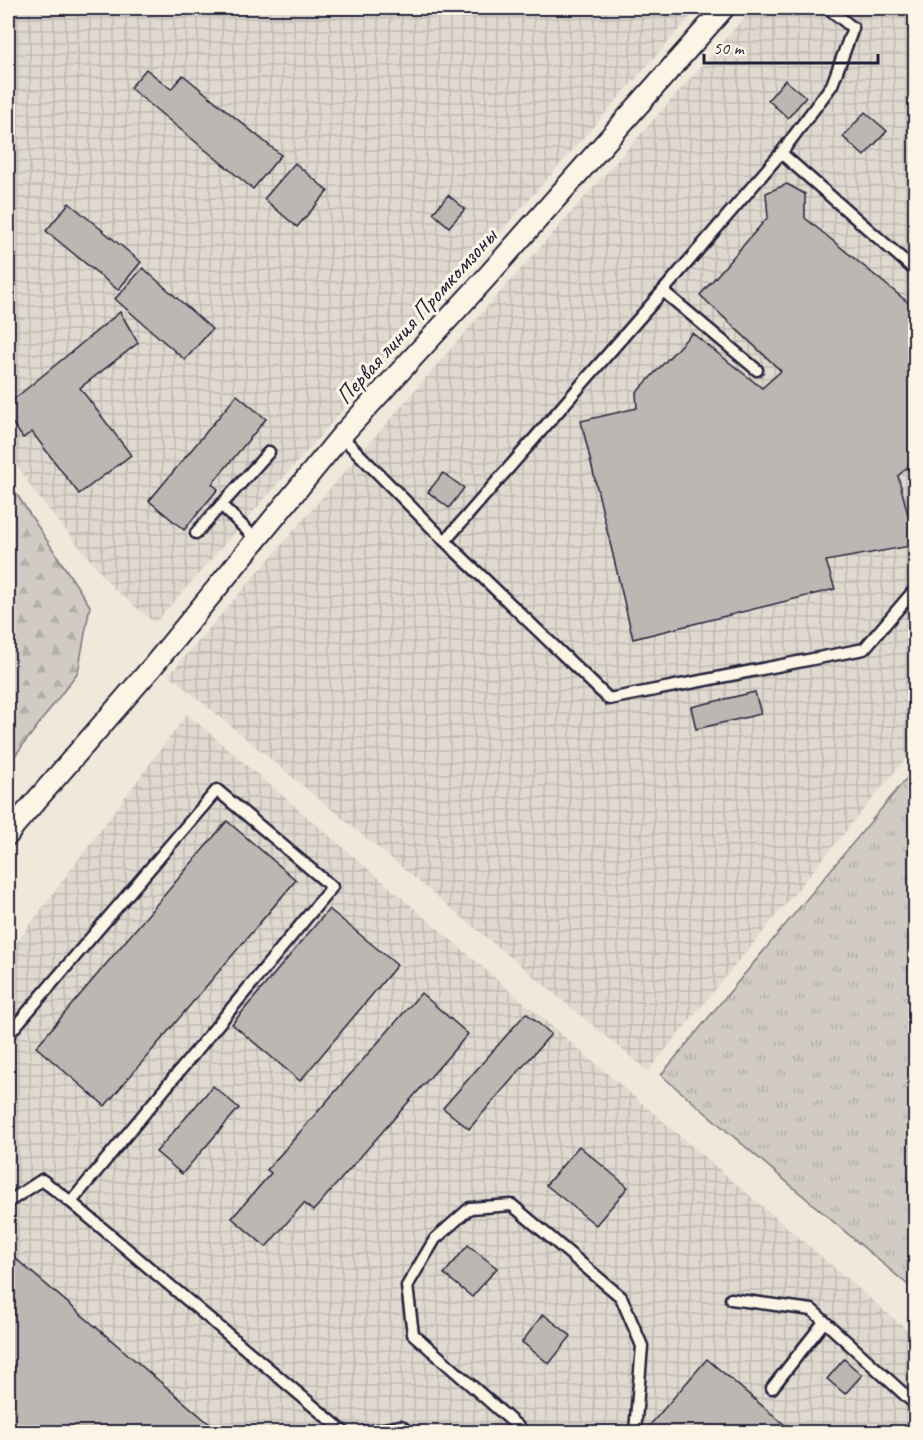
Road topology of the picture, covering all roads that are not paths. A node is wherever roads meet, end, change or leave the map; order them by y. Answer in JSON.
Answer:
{"nodes":[{"id":1,"x":724,"y":8,"type":"edge"},
{"id":2,"x":828,"y":8,"type":"edge"},
{"id":3,"x":781,"y":153,"type":"junction"},
{"id":4,"x":915,"y":271,"type":"edge"},
{"id":5,"x":663,"y":291,"type":"junction"},
{"id":6,"x":757,"y":370,"type":"dead end"},
{"id":7,"x":341,"y":436,"type":"junction"},
{"id":8,"x":269,"y":452,"type":"dead end"},
{"id":9,"x":221,"y":505,"type":"junction"},
{"id":10,"x":196,"y":533,"type":"dead end"},
{"id":11,"x":256,"y":539,"type":"junction"},
{"id":12,"x":445,"y":541,"type":"junction"},
{"id":13,"x":915,"y":588,"type":"edge"},
{"id":14,"x":8,"y":835,"type":"edge"},
{"id":15,"x":8,"y":1035,"type":"edge"},
{"id":16,"x":8,"y":1202,"type":"edge"},
{"id":17,"x":70,"y":1202,"type":"junction"},
{"id":18,"x":731,"y":1299,"type":"dead end"},
{"id":19,"x":824,"y":1322,"type":"junction"},
{"id":20,"x":772,"y":1388,"type":"dead end"},
{"id":21,"x":915,"y":1405,"type":"edge"},
{"id":22,"x":344,"y":1432,"type":"edge"},
{"id":23,"x":366,"y":1432,"type":"edge"},
{"id":24,"x":408,"y":1432,"type":"edge"},
{"id":25,"x":524,"y":1432,"type":"edge"},
{"id":26,"x":635,"y":1432,"type":"edge"}],
"edges":[{"from":1,"to":7,"type":"street","name":"Первая линия Промкомзоны"},
{"from":2,"to":3,"type":"lane"},
{"from":3,"to":4,"type":"lane"},
{"from":3,"to":5,"type":"lane"},
{"from":5,"to":6,"type":"lane"},
{"from":5,"to":12,"type":"lane"},
{"from":7,"to":11,"type":"street","name":"Первая линия Промкомзоны"},
{"from":7,"to":12,"type":"lane"},
{"from":8,"to":9,"type":"lane"},
{"from":9,"to":10,"type":"lane"},
{"from":9,"to":11,"type":"lane"},
{"from":11,"to":14,"type":"street","name":"Первая линия Промкомзоны"},
{"from":12,"to":13,"type":"lane"},
{"from":15,"to":17,"type":"lane"},
{"from":16,"to":17,"type":"lane"},
{"from":17,"to":22,"type":"lane"},
{"from":18,"to":19,"type":"lane"},
{"from":19,"to":20,"type":"lane"},
{"from":19,"to":21,"type":"lane"},
{"from":23,"to":24,"type":"lane"},
{"from":25,"to":26,"type":"lane"}]}
